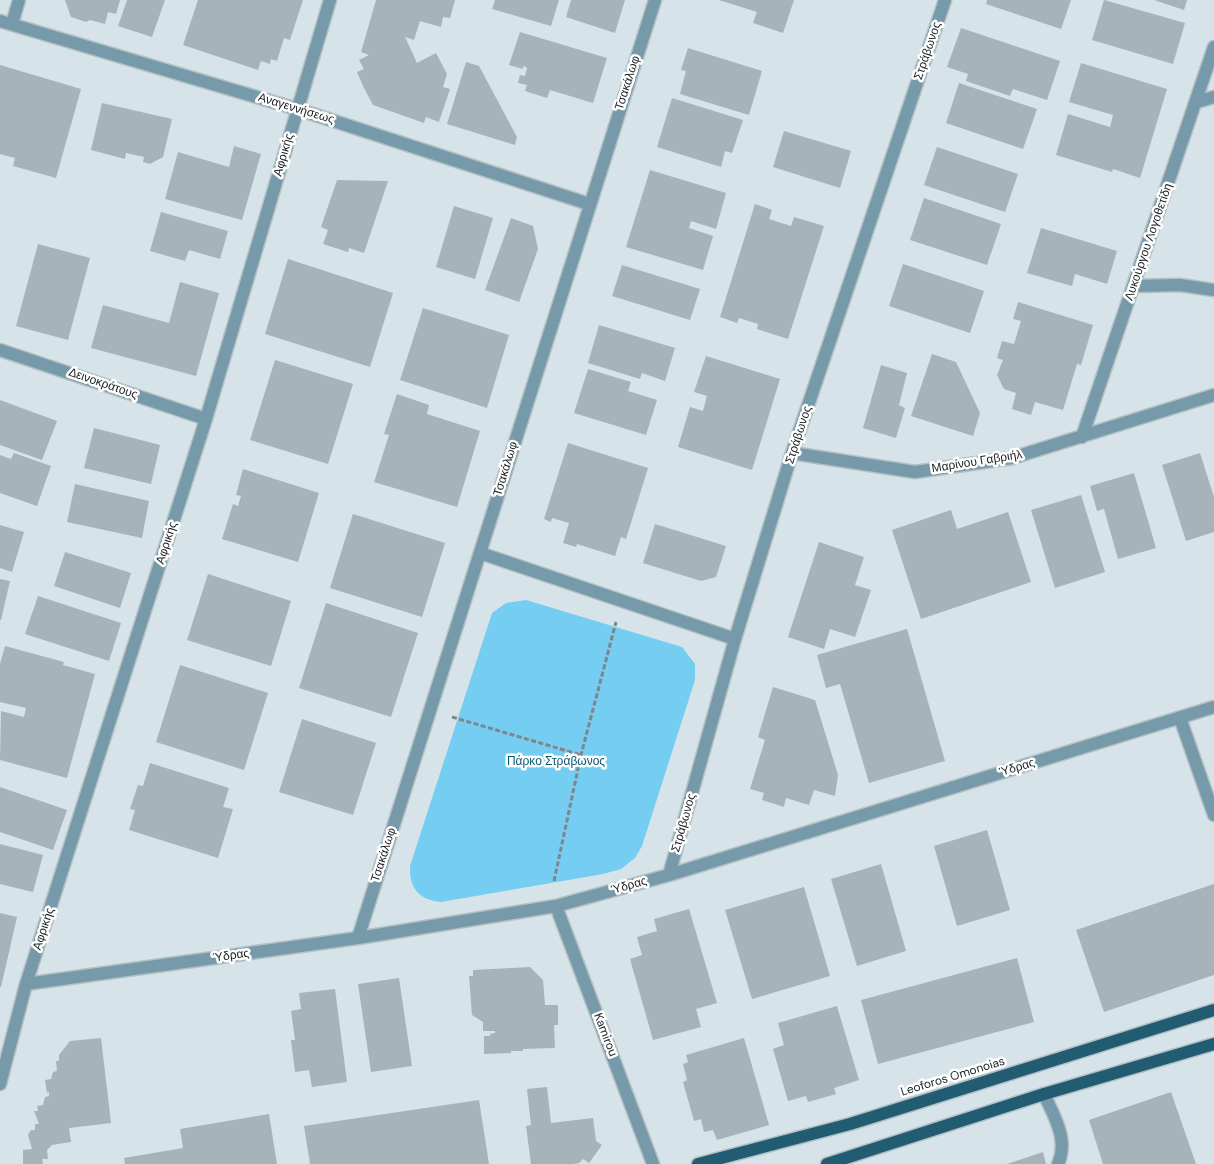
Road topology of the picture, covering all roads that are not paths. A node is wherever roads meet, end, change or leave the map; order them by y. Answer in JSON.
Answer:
{"nodes":[{"id":1,"x":19,"y":0,"type":"edge"},
{"id":2,"x":330,"y":0,"type":"edge"},
{"id":3,"x":655,"y":0,"type":"edge"},
{"id":4,"x":945,"y":0,"type":"edge"},
{"id":5,"x":6,"y":23,"type":"edge"},
{"id":6,"x":1214,"y":47,"type":"edge"},
{"id":7,"x":1214,"y":97,"type":"edge"},
{"id":8,"x":1197,"y":102,"type":"junction"},
{"id":9,"x":297,"y":109,"type":"junction"},
{"id":10,"x":589,"y":204,"type":"junction"},
{"id":11,"x":1134,"y":286,"type":"junction"},
{"id":12,"x":1214,"y":290,"type":"edge"},
{"id":13,"x":0,"y":350,"type":"edge"},
{"id":14,"x":1214,"y":395,"type":"edge"},
{"id":15,"x":206,"y":419,"type":"junction"},
{"id":16,"x":1082,"y":437,"type":"junction"},
{"id":17,"x":792,"y":453,"type":"junction"},
{"id":18,"x":480,"y":553,"type":"junction"},
{"id":19,"x":735,"y":639,"type":"junction"},
{"id":20,"x":1214,"y":708,"type":"edge"},
{"id":21,"x":1180,"y":718,"type":"junction"},
{"id":22,"x":1214,"y":815,"type":"edge"},
{"id":23,"x":669,"y":875,"type":"junction"},
{"id":24,"x":556,"y":906,"type":"junction"},
{"id":25,"x":358,"y":938,"type":"junction"},
{"id":26,"x":26,"y":984,"type":"junction"},
{"id":27,"x":1214,"y":1010,"type":"edge"},
{"id":28,"x":1214,"y":1044,"type":"edge"},
{"id":29,"x":0,"y":1084,"type":"edge"},
{"id":30,"x":1044,"y":1094,"type":"junction"},
{"id":31,"x":653,"y":1164,"type":"edge"},
{"id":32,"x":698,"y":1164,"type":"edge"},
{"id":33,"x":830,"y":1164,"type":"edge"},
{"id":34,"x":1058,"y":1164,"type":"edge"}],
"edges":[{"from":1,"to":5,"type":"street"},
{"from":2,"to":9,"type":"street","name":"Αφρικής"},
{"from":3,"to":10,"type":"street","name":"Τσακάλωφ"},
{"from":4,"to":17,"type":"street","name":"Στράβωνος"},
{"from":5,"to":9,"type":"street","name":"Αναγεννήσεως"},
{"from":6,"to":8,"type":"street","name":"Λυκούργου Λογοθετίδη"},
{"from":7,"to":8,"type":"street"},
{"from":8,"to":11,"type":"street","name":"Λυκούργου Λογοθετίδη"},
{"from":9,"to":10,"type":"street","name":"Αναγεννήσεως"},
{"from":9,"to":15,"type":"street","name":"Αφρικής"},
{"from":10,"to":18,"type":"street","name":"Τσακάλωφ"},
{"from":11,"to":12,"type":"street"},
{"from":11,"to":16,"type":"street","name":"Λυκούργου Λογοθετίδη"},
{"from":13,"to":15,"type":"street","name":"Δεινοκράτους"},
{"from":14,"to":16,"type":"street","name":"Μαρίνου Γαβριήλ"},
{"from":15,"to":26,"type":"street","name":"Αφρικής"},
{"from":16,"to":17,"type":"street","name":"Μαρίνου Γαβριήλ"},
{"from":17,"to":19,"type":"street","name":"Στράβωνος"},
{"from":18,"to":19,"type":"street"},
{"from":18,"to":25,"type":"street","name":"Τσακάλωφ"},
{"from":19,"to":23,"type":"street","name":"Στράβωνος"},
{"from":20,"to":21,"type":"street","name":"Ύδρας"},
{"from":21,"to":22,"type":"street"},
{"from":21,"to":23,"type":"street","name":"Ύδρας"},
{"from":23,"to":24,"type":"street","name":"Ύδρας"},
{"from":24,"to":25,"type":"street","name":"Ύδρας"},
{"from":24,"to":31,"type":"street","name":"Kamirou"},
{"from":25,"to":26,"type":"street","name":"Ύδρας"},
{"from":26,"to":29,"type":"street","name":"Αφρικής"},
{"from":27,"to":32,"type":"main road","name":"Leoforos Omonoias"},
{"from":28,"to":30,"type":"main road"},
{"from":30,"to":33,"type":"main road"},
{"from":30,"to":34,"type":"street"}]}
